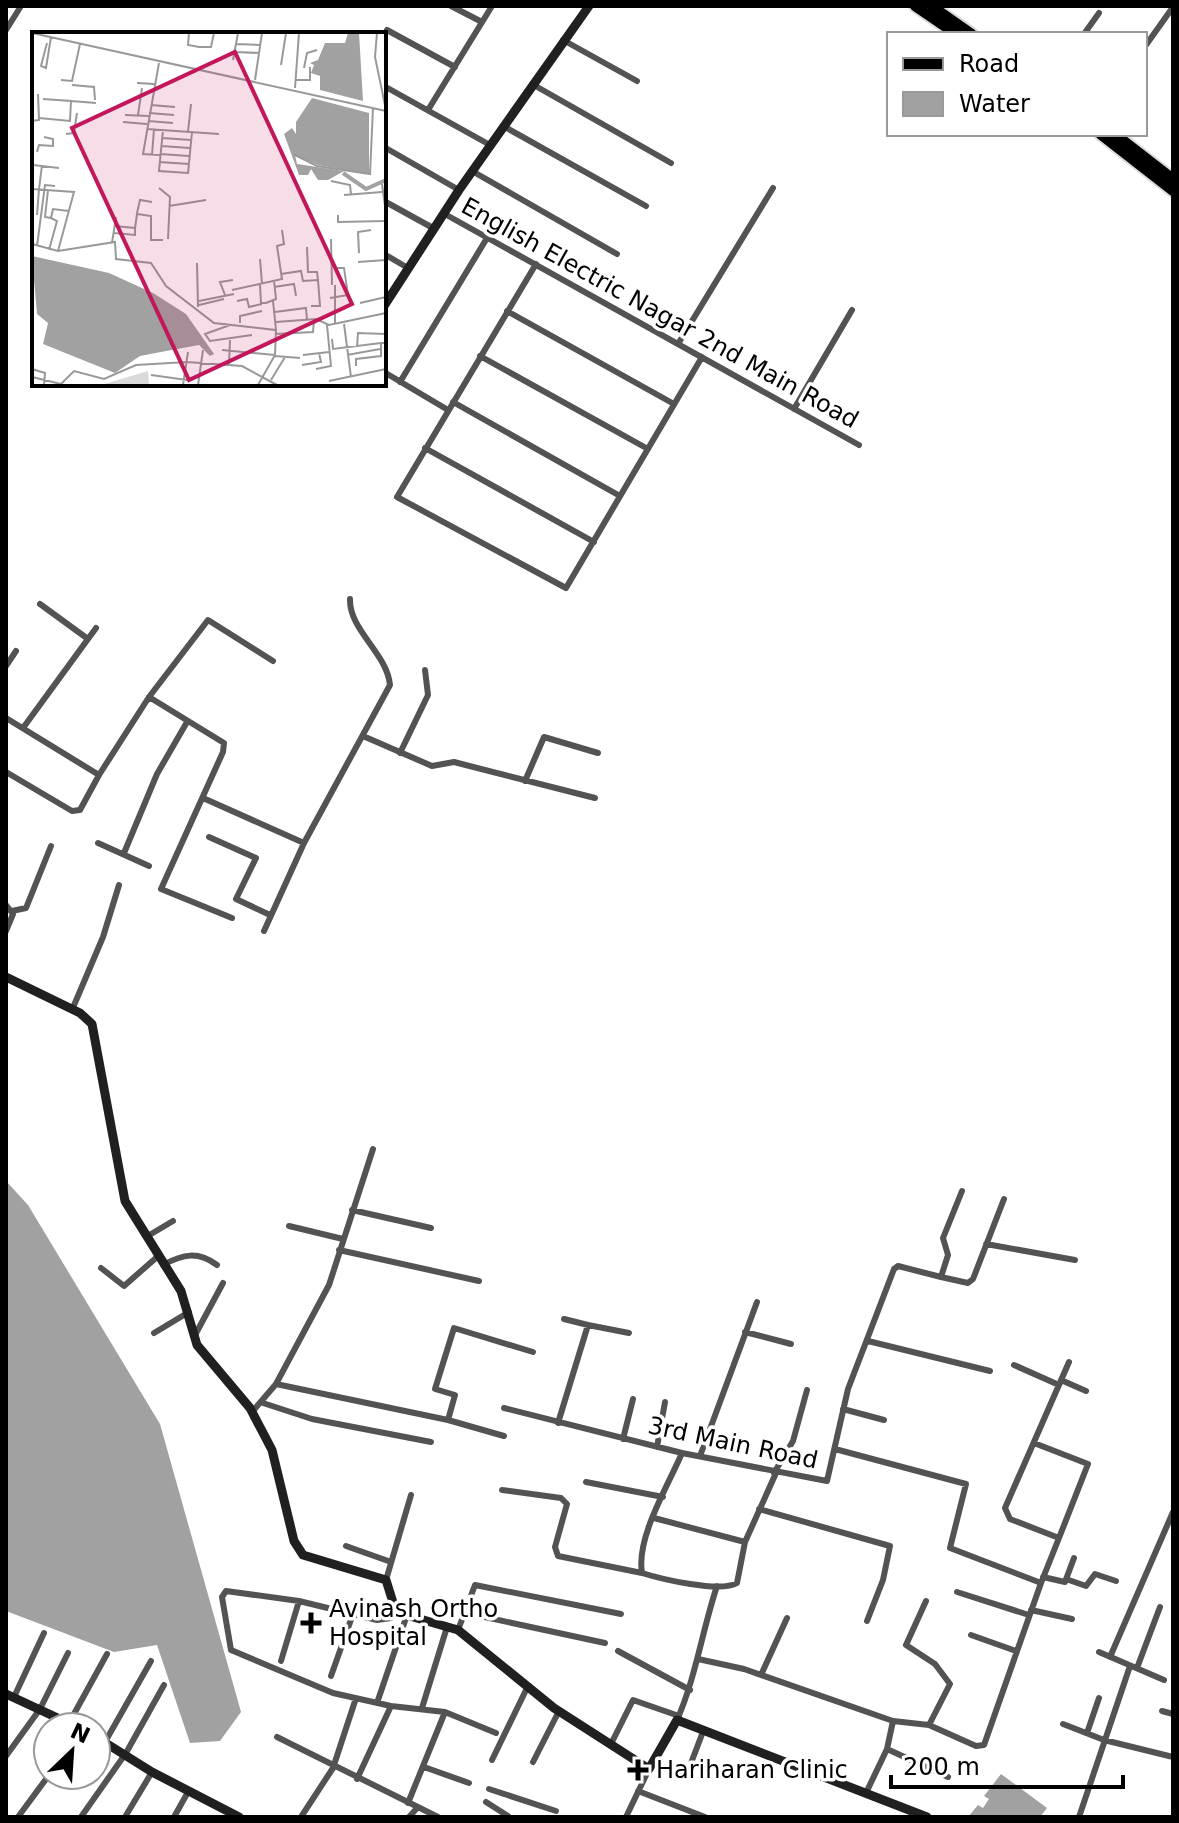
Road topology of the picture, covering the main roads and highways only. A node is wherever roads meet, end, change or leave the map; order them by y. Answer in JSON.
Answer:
{"nodes":[{"id":1,"x":915,"y":6,"type":"edge"},
{"id":2,"x":932,"y":6,"type":"edge"},
{"id":3,"x":953,"y":32,"type":"edge"},
{"id":4,"x":969,"y":32,"type":"edge"},
{"id":5,"x":1103,"y":136,"type":"edge"},
{"id":6,"x":1118,"y":136,"type":"edge"},
{"id":7,"x":1173,"y":179,"type":"edge"},
{"id":8,"x":1173,"y":191,"type":"edge"}],
"edges":[{"from":1,"to":3,"type":"main road"},
{"from":2,"to":4,"type":"main road"},
{"from":5,"to":8,"type":"main road"},
{"from":6,"to":7,"type":"main road"}]}
